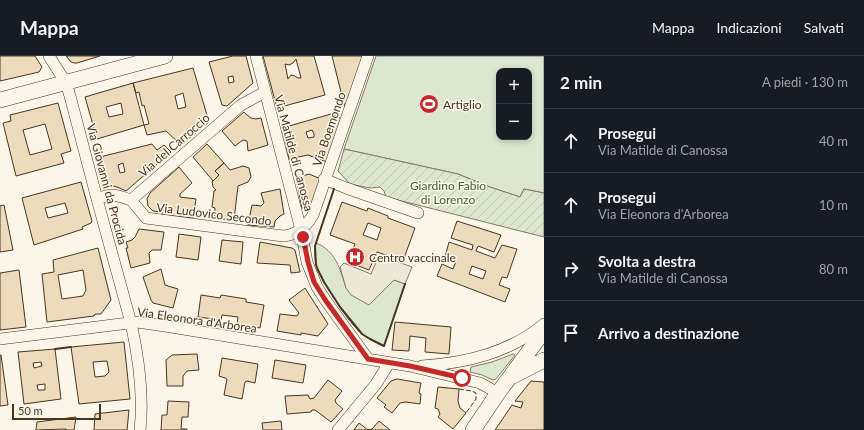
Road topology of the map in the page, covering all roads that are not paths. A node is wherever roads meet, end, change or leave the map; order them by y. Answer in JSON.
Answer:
{"nodes":[{"id":1,"x":49,"y":56,"type":"edge"},
{"id":2,"x":165,"y":56,"type":"edge"},
{"id":3,"x":256,"y":56,"type":"edge"},
{"id":4,"x":368,"y":56,"type":"edge"},
{"id":5,"x":66,"y":82,"type":"junction"},
{"id":6,"x":264,"y":92,"type":"junction"},
{"id":7,"x":0,"y":100,"type":"edge"},
{"id":8,"x":324,"y":179,"type":"junction"},
{"id":9,"x":97,"y":199,"type":"junction"},
{"id":10,"x":131,"y":200,"type":"junction"},
{"id":11,"x":418,"y":213,"type":"dead end"},
{"id":12,"x":301,"y":230,"type":"junction"},
{"id":13,"x":131,"y":323,"type":"junction"},
{"id":14,"x":544,"y":324,"type":"edge"},
{"id":15,"x":544,"y":331,"type":"edge"},
{"id":16,"x":0,"y":339,"type":"edge"},
{"id":17,"x":368,"y":359,"type":"junction"},
{"id":18,"x":389,"y":363,"type":"junction"},
{"id":19,"x":540,"y":364,"type":"edge"},
{"id":20,"x":410,"y":366,"type":"junction"},
{"id":21,"x":509,"y":379,"type":"junction"},
{"id":22,"x":498,"y":393,"type":"junction"},
{"id":23,"x":140,"y":430,"type":"edge"},
{"id":24,"x":338,"y":430,"type":"edge"},
{"id":25,"x":473,"y":430,"type":"edge"}],
"edges":[{"from":1,"to":5,"type":"street","name":"Via Giovanni da Procida"},
{"from":2,"to":5,"type":"street"},
{"from":3,"to":6,"type":"street","name":"Via Matilde di Canossa"},
{"from":4,"to":8,"type":"street","name":"Via Boemondo"},
{"from":5,"to":7,"type":"street"},
{"from":5,"to":9,"type":"street","name":"Via Giovanni da Procida"},
{"from":6,"to":10,"type":"street","name":"Via del Carroccio"},
{"from":6,"to":12,"type":"street","name":"Via Matilde di Canossa"},
{"from":8,"to":11,"type":"street"},
{"from":8,"to":12,"type":"street","name":"Via Boemondo"},
{"from":9,"to":10,"type":"street"},
{"from":9,"to":13,"type":"street","name":"Via Giovanni da Procida"},
{"from":10,"to":12,"type":"street","name":"Via Ludovico Secondo"},
{"from":12,"to":17,"type":"street","name":"Via Matilde di Canossa"},
{"from":13,"to":16,"type":"street","name":"Via Eleonora d'Arborea"},
{"from":13,"to":17,"type":"street","name":"Via Eleonora d'Arborea"},
{"from":13,"to":23,"type":"street","name":"Via Giovanni da Procida"},
{"from":14,"to":20,"type":"street"},
{"from":15,"to":21,"type":"street"},
{"from":17,"to":18,"type":"street","name":"Via Eleonora d'Arborea"},
{"from":18,"to":20,"type":"street"},
{"from":18,"to":24,"type":"street"},
{"from":19,"to":21,"type":"street"},
{"from":20,"to":22,"type":"street"},
{"from":21,"to":22,"type":"street"},
{"from":22,"to":25,"type":"street"}]}
